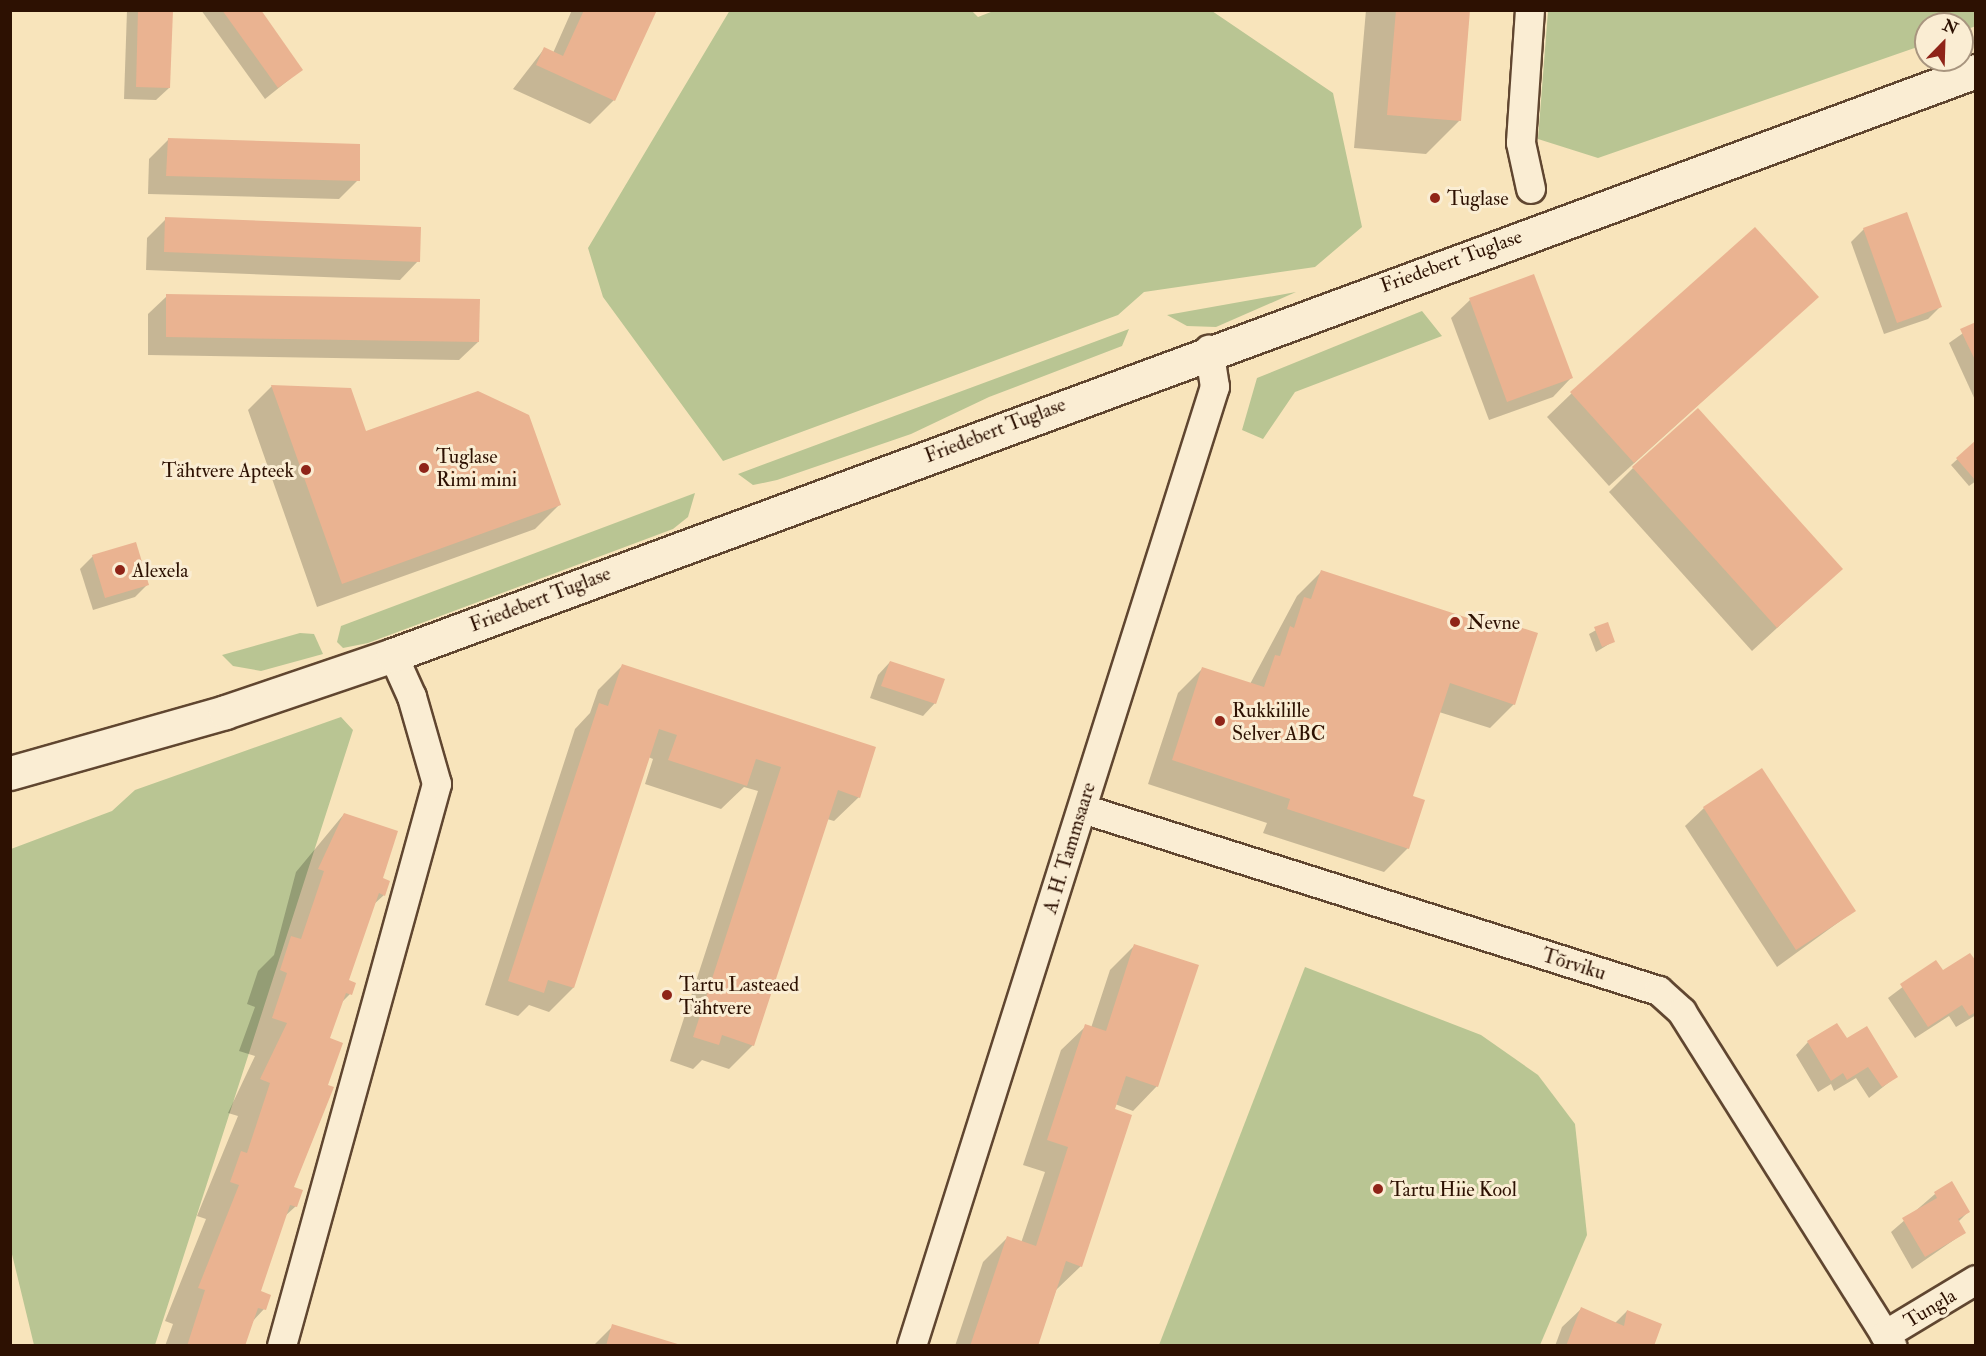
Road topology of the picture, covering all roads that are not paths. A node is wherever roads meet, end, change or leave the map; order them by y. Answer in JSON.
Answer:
{"nodes":[{"id":1,"x":1530,"y":10,"type":"edge"},
{"id":2,"x":1976,"y":70,"type":"edge"},
{"id":3,"x":1531,"y":189,"type":"dead end"},
{"id":4,"x":1209,"y":349,"type":"junction"},
{"id":5,"x":393,"y":655,"type":"junction"},
{"id":6,"x":10,"y":773,"type":"edge"},
{"id":7,"x":1083,"y":808,"type":"junction"},
{"id":8,"x":1976,"y":1281,"type":"edge"},
{"id":9,"x":1888,"y":1340,"type":"edge"},
{"id":10,"x":282,"y":1346,"type":"edge"},
{"id":11,"x":912,"y":1346,"type":"edge"}],
"edges":[{"from":1,"to":3,"type":"street"},
{"from":2,"to":4,"type":"street","name":"Friedebert Tuglase"},
{"from":4,"to":5,"type":"street","name":"Friedebert Tuglase"},
{"from":4,"to":7,"type":"street","name":"A. H. Tammsaare"},
{"from":5,"to":6,"type":"street","name":"Friedebert Tuglase"},
{"from":5,"to":10,"type":"street"},
{"from":7,"to":9,"type":"street","name":"Tõrviku"},
{"from":7,"to":11,"type":"street","name":"A. H. Tammsaare"},
{"from":8,"to":9,"type":"street","name":"Tungla"}]}
